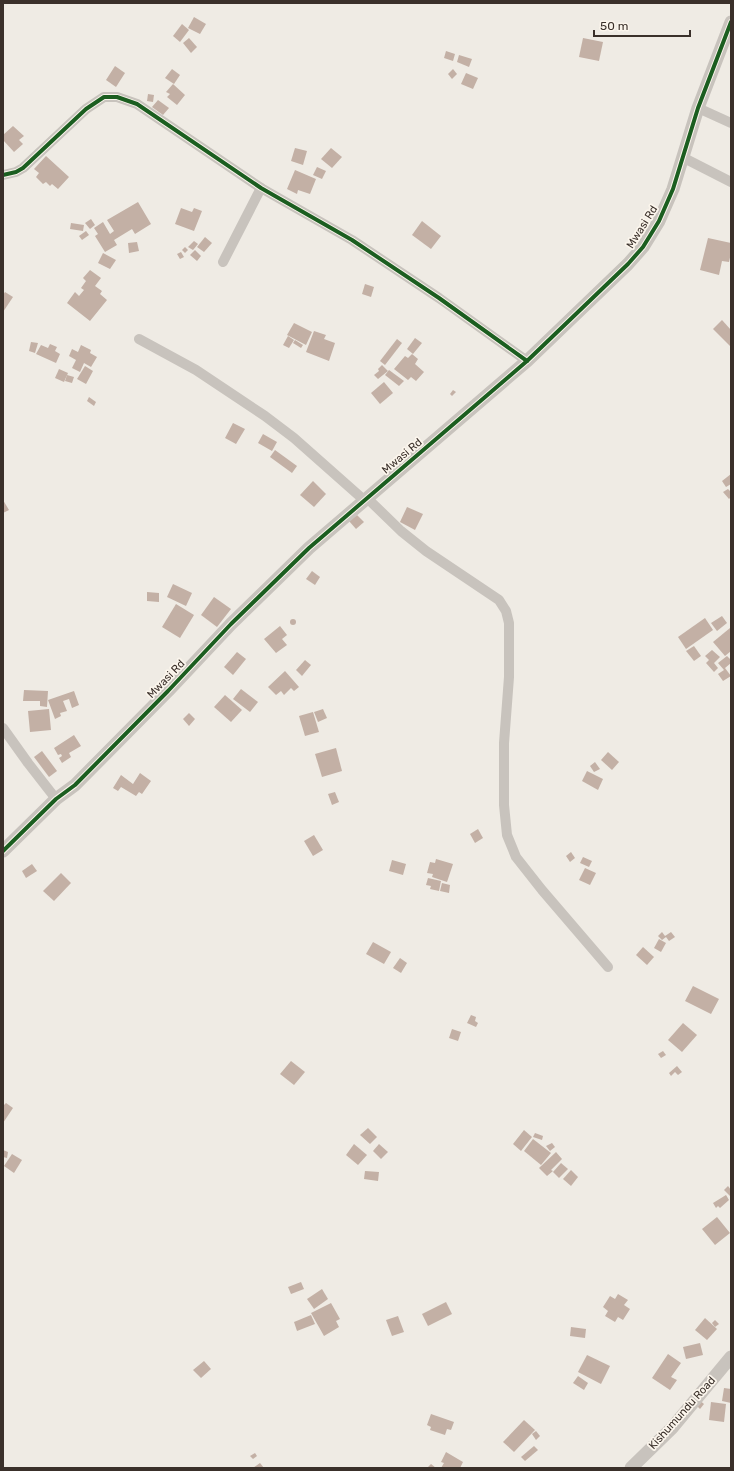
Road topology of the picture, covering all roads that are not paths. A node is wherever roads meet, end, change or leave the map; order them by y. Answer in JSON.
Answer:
{"nodes":[{"id":1,"x":731,"y":22,"type":"edge"},
{"id":2,"x":698,"y":108,"type":"junction"},
{"id":3,"x":731,"y":123,"type":"edge"},
{"id":4,"x":682,"y":157,"type":"junction"},
{"id":5,"x":3,"y":175,"type":"edge"},
{"id":6,"x":731,"y":182,"type":"edge"},
{"id":7,"x":261,"y":188,"type":"junction"},
{"id":8,"x":223,"y":262,"type":"dead end"},
{"id":9,"x":139,"y":339,"type":"dead end"},
{"id":10,"x":527,"y":362,"type":"junction"},
{"id":11,"x":365,"y":499,"type":"junction"},
{"id":12,"x":3,"y":728,"type":"edge"},
{"id":13,"x":56,"y":799,"type":"junction"},
{"id":14,"x":3,"y":851,"type":"edge"},
{"id":15,"x":608,"y":967,"type":"dead end"},
{"id":16,"x":731,"y":1357,"type":"edge"},
{"id":17,"x":631,"y":1468,"type":"edge"}],
"edges":[{"from":1,"to":2,"type":"street","name":"Mwasi Rd"},
{"from":2,"to":3,"type":"street"},
{"from":2,"to":4,"type":"street","name":"Mwasi Rd"},
{"from":4,"to":6,"type":"street"},
{"from":4,"to":10,"type":"street","name":"Mwasi Rd"},
{"from":5,"to":7,"type":"street"},
{"from":7,"to":8,"type":"street"},
{"from":7,"to":10,"type":"street"},
{"from":9,"to":11,"type":"street"},
{"from":10,"to":11,"type":"street","name":"Mwasi Rd"},
{"from":11,"to":13,"type":"street","name":"Mwasi Rd"},
{"from":11,"to":15,"type":"street"},
{"from":12,"to":13,"type":"street"},
{"from":13,"to":14,"type":"street","name":"Mwasi Rd"},
{"from":16,"to":17,"type":"street","name":"Kishumundu Road"}]}
